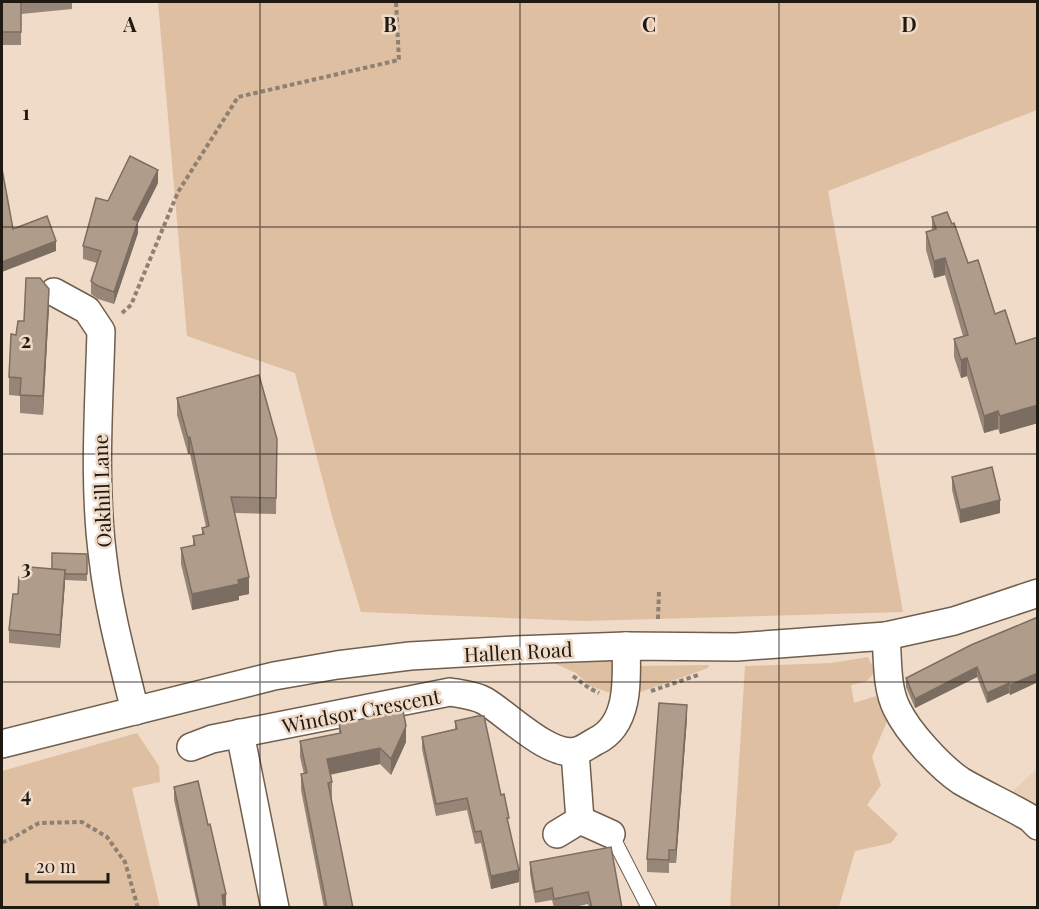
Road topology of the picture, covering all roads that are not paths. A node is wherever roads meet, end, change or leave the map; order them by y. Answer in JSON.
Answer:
{"nodes":[{"id":1,"x":54,"y":292,"type":"dead end"},
{"id":2,"x":1038,"y":593,"type":"edge"},
{"id":3,"x":886,"y":636,"type":"junction"},
{"id":4,"x":626,"y":646,"type":"junction"},
{"id":5,"x":135,"y":711,"type":"junction"},
{"id":6,"x":240,"y":733,"type":"junction"},
{"id":7,"x":2,"y":744,"type":"edge"},
{"id":8,"x":191,"y":747,"type":"dead end"},
{"id":9,"x":575,"y":752,"type":"junction"},
{"id":10,"x":1038,"y":826,"type":"edge"},
{"id":11,"x":611,"y":834,"type":"joint"},
{"id":12,"x":275,"y":908,"type":"edge"},
{"id":13,"x":649,"y":908,"type":"edge"}],
"edges":[{"from":1,"to":5,"type":"street","name":"Oakhill Lane"},
{"from":2,"to":3,"type":"street","name":"Hallen Road"},
{"from":3,"to":4,"type":"street","name":"Hallen Road"},
{"from":3,"to":10,"type":"street"},
{"from":4,"to":5,"type":"street","name":"Hallen Road"},
{"from":4,"to":9,"type":"street"},
{"from":5,"to":7,"type":"street","name":"Hallen Road"},
{"from":6,"to":8,"type":"street","name":"Windsor Crescent"},
{"from":6,"to":9,"type":"street","name":"Windsor Crescent"},
{"from":6,"to":12,"type":"street"},
{"from":9,"to":11,"type":"street"},
{"from":11,"to":13,"type":"lane"}]}
